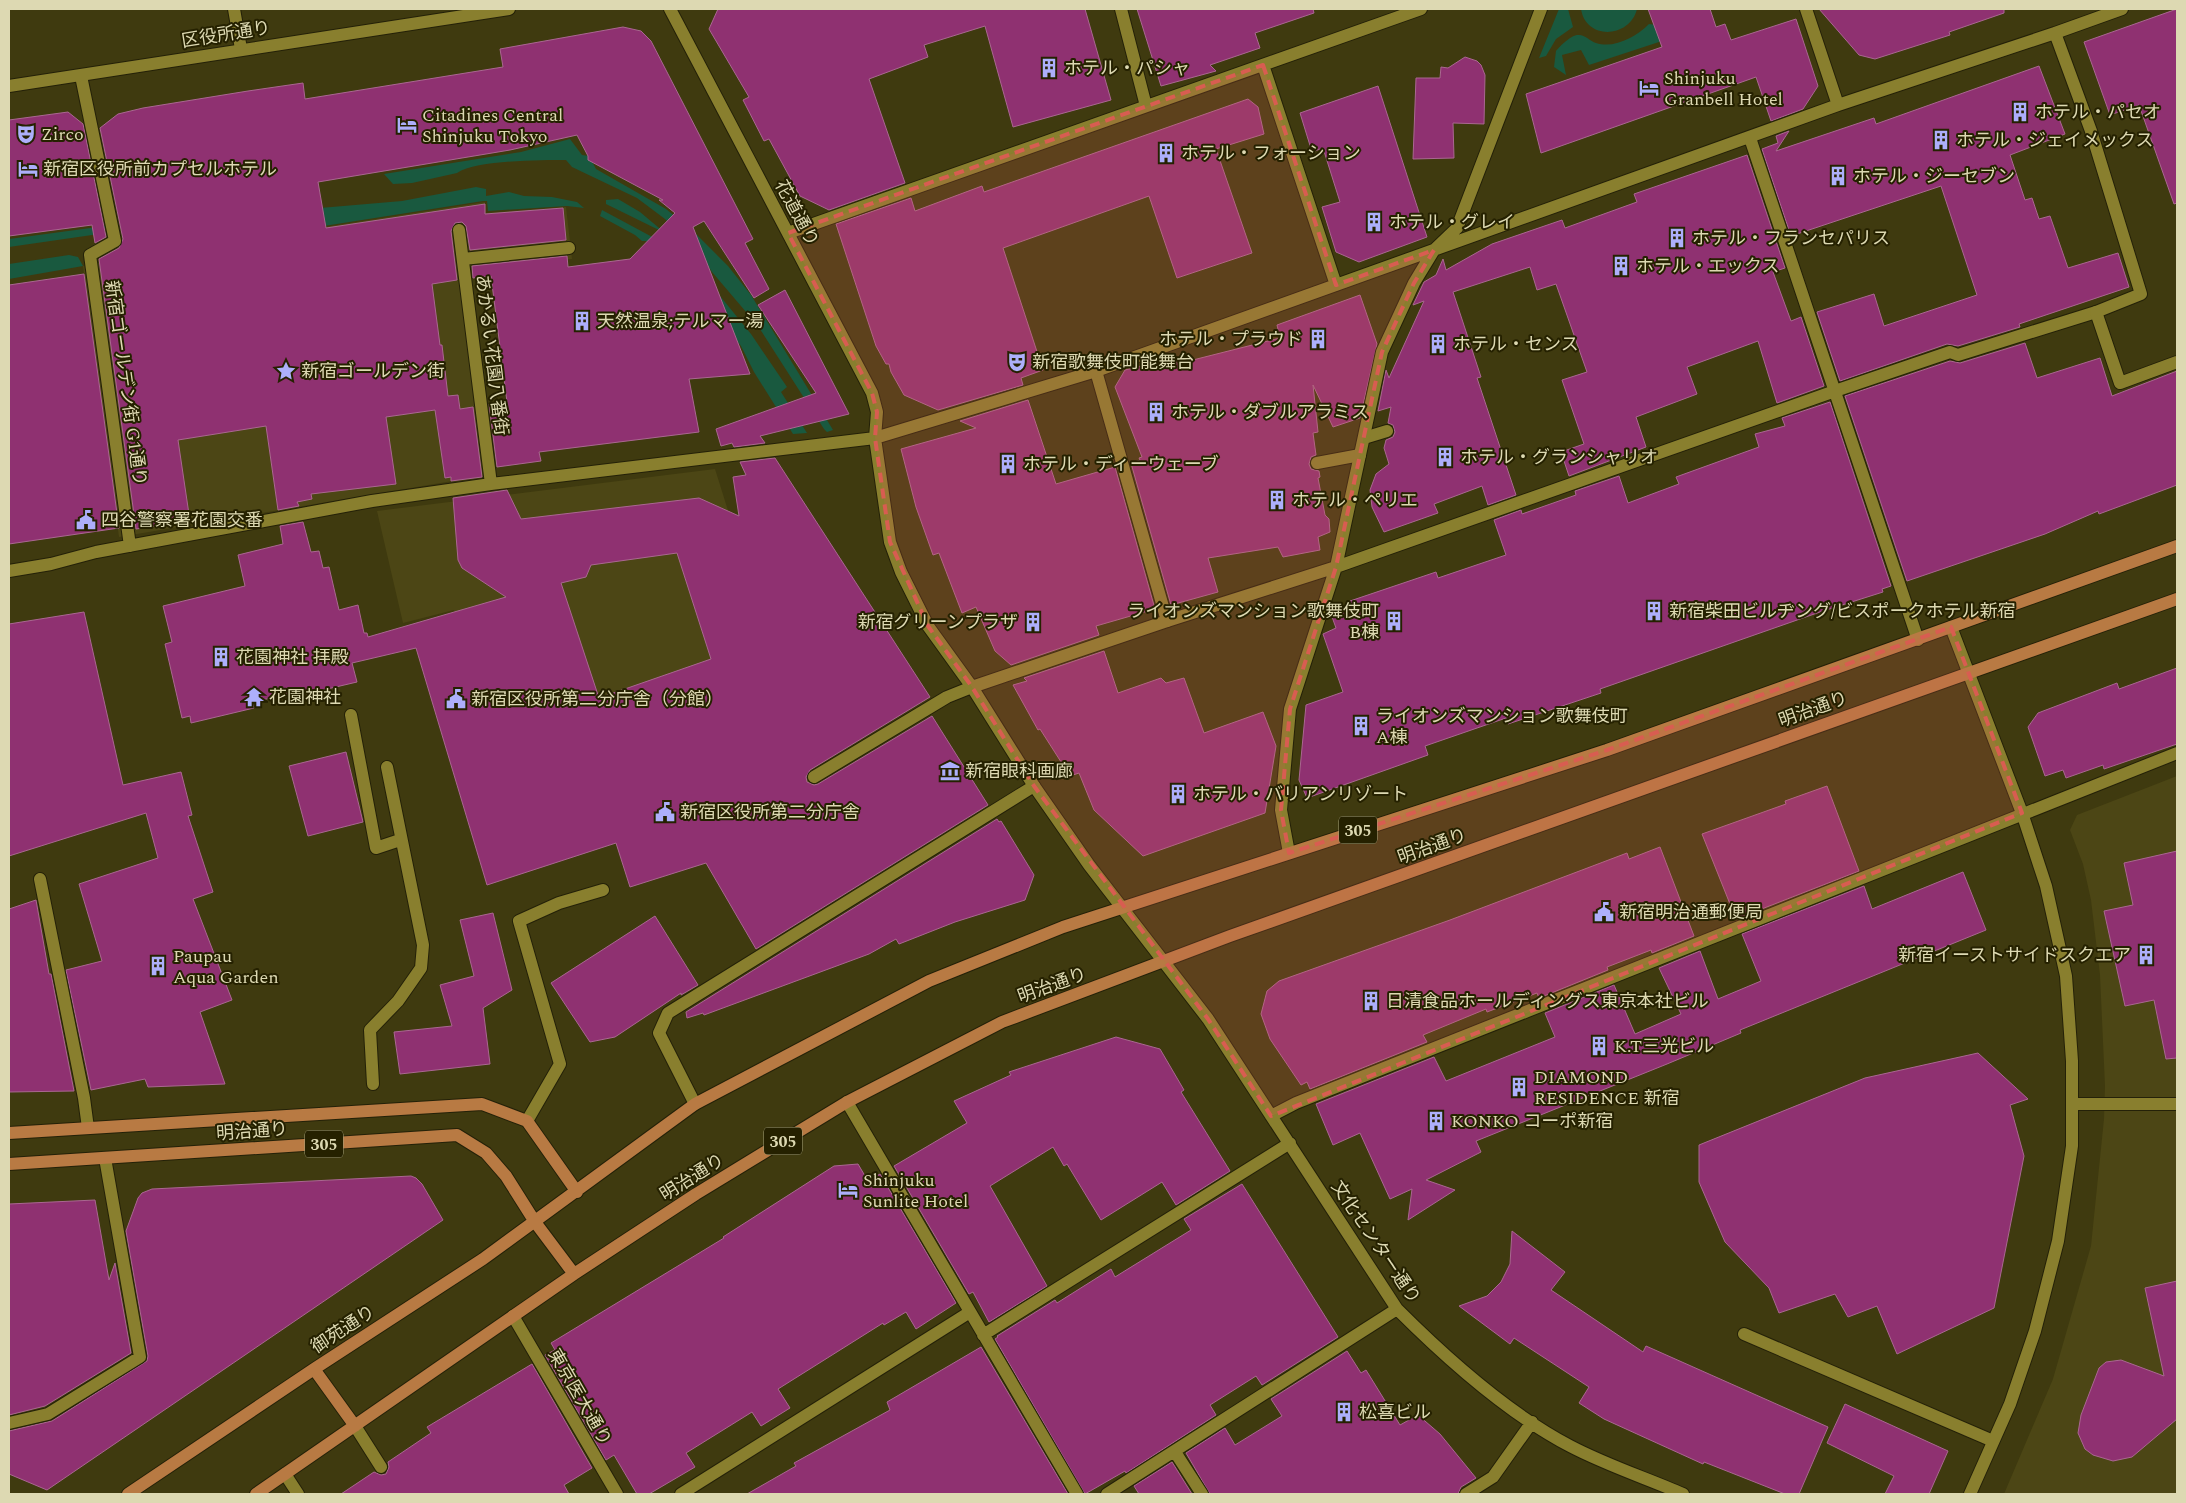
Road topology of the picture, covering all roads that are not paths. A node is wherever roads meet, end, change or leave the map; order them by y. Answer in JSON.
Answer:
{"nodes":[{"id":1,"x":234,"y":9,"type":"edge"},
{"id":2,"x":509,"y":9,"type":"edge"},
{"id":3,"x":670,"y":9,"type":"edge"},
{"id":4,"x":1121,"y":9,"type":"edge"},
{"id":5,"x":1421,"y":9,"type":"edge"},
{"id":6,"x":1541,"y":9,"type":"edge"},
{"id":7,"x":1806,"y":9,"type":"edge"},
{"id":8,"x":2122,"y":9,"type":"edge"},
{"id":9,"x":2055,"y":33,"type":"junction"},
{"id":10,"x":241,"y":49,"type":"junction"},
{"id":11,"x":1263,"y":65,"type":"junction"},
{"id":12,"x":81,"y":76,"type":"junction"},
{"id":13,"x":9,"y":86,"type":"edge"},
{"id":14,"x":1838,"y":105,"type":"junction"},
{"id":15,"x":1146,"y":106,"type":"junction"},
{"id":16,"x":1750,"y":138,"type":"junction"},
{"id":17,"x":459,"y":230,"type":"dead end"},
{"id":18,"x":788,"y":233,"type":"junction"},
{"id":19,"x":569,"y":248,"type":"dead end"},
{"id":20,"x":1434,"y":250,"type":"junction"},
{"id":21,"x":463,"y":259,"type":"junction"},
{"id":22,"x":1336,"y":285,"type":"junction"},
{"id":23,"x":2096,"y":312,"type":"junction"},
{"id":24,"x":2177,"y":362,"type":"edge"},
{"id":25,"x":1096,"y":371,"type":"junction"},
{"id":26,"x":1835,"y":391,"type":"junction"},
{"id":27,"x":1387,"y":431,"type":"dead end"},
{"id":28,"x":875,"y":438,"type":"junction"},
{"id":29,"x":1364,"y":438,"type":"junction"},
{"id":30,"x":1360,"y":455,"type":"junction"},
{"id":31,"x":1317,"y":463,"type":"dead end"},
{"id":32,"x":491,"y":484,"type":"junction"},
{"id":33,"x":130,"y":546,"type":"junction"},
{"id":34,"x":2177,"y":546,"type":"edge"},
{"id":35,"x":1336,"y":567,"type":"junction"},
{"id":36,"x":9,"y":572,"type":"edge"},
{"id":37,"x":2177,"y":599,"type":"edge"},
{"id":38,"x":1167,"y":621,"type":"junction"},
{"id":39,"x":1951,"y":628,"type":"junction"},
{"id":40,"x":1918,"y":640,"type":"junction"},
{"id":41,"x":1968,"y":672,"type":"junction"},
{"id":42,"x":972,"y":687,"type":"junction"},
{"id":43,"x":351,"y":715,"type":"dead end"},
{"id":44,"x":2177,"y":753,"type":"edge"},
{"id":45,"x":387,"y":767,"type":"dead end"},
{"id":46,"x":814,"y":777,"type":"dead end"},
{"id":47,"x":1034,"y":786,"type":"junction"},
{"id":48,"x":2022,"y":813,"type":"junction"},
{"id":49,"x":400,"y":840,"type":"junction"},
{"id":50,"x":1289,"y":853,"type":"junction"},
{"id":51,"x":40,"y":879,"type":"dead end"},
{"id":52,"x":603,"y":890,"type":"dead end"},
{"id":53,"x":1122,"y":908,"type":"junction"},
{"id":54,"x":1164,"y":962,"type":"junction"},
{"id":55,"x":373,"y":1084,"type":"dead end"},
{"id":56,"x":847,"y":1102,"type":"junction"},
{"id":57,"x":695,"y":1104,"type":"junction"},
{"id":58,"x":2072,"y":1104,"type":"junction"},
{"id":59,"x":2176,"y":1104,"type":"dead end"},
{"id":60,"x":1271,"y":1116,"type":"junction"},
{"id":61,"x":527,"y":1121,"type":"junction"},
{"id":62,"x":88,"y":1128,"type":"junction"},
{"id":63,"x":9,"y":1133,"type":"edge"},
{"id":64,"x":1290,"y":1144,"type":"junction"},
{"id":65,"x":105,"y":1158,"type":"junction"},
{"id":66,"x":9,"y":1164,"type":"edge"},
{"id":67,"x":577,"y":1192,"type":"junction"},
{"id":68,"x":535,"y":1222,"type":"junction"},
{"id":69,"x":574,"y":1274,"type":"junction"},
{"id":70,"x":1397,"y":1309,"type":"junction"},
{"id":71,"x":970,"y":1312,"type":"junction"},
{"id":72,"x":513,"y":1316,"type":"junction"},
{"id":73,"x":1744,"y":1334,"type":"dead end"},
{"id":74,"x":984,"y":1335,"type":"junction"},
{"id":75,"x":314,"y":1369,"type":"junction"},
{"id":76,"x":1532,"y":1422,"type":"junction"},
{"id":77,"x":9,"y":1423,"type":"edge"},
{"id":78,"x":355,"y":1426,"type":"junction"},
{"id":79,"x":1993,"y":1441,"type":"junction"},
{"id":80,"x":1175,"y":1452,"type":"junction"},
{"id":81,"x":381,"y":1467,"type":"dead end"},
{"id":82,"x":285,"y":1474,"type":"junction"},
{"id":83,"x":128,"y":1494,"type":"edge"},
{"id":84,"x":256,"y":1494,"type":"edge"},
{"id":85,"x":298,"y":1494,"type":"edge"},
{"id":86,"x":617,"y":1494,"type":"edge"},
{"id":87,"x":680,"y":1494,"type":"edge"},
{"id":88,"x":1077,"y":1494,"type":"edge"},
{"id":89,"x":1107,"y":1494,"type":"edge"},
{"id":90,"x":1202,"y":1494,"type":"edge"},
{"id":91,"x":1466,"y":1494,"type":"edge"},
{"id":92,"x":1683,"y":1494,"type":"edge"},
{"id":93,"x":1970,"y":1494,"type":"edge"}],
"edges":[{"from":1,"to":10,"type":"street"},
{"from":2,"to":10,"type":"street","name":"区役所通り"},
{"from":3,"to":18,"type":"street","name":"花道通り"},
{"from":4,"to":15,"type":"street"},
{"from":5,"to":11,"type":"street"},
{"from":6,"to":20,"type":"street"},
{"from":7,"to":14,"type":"street"},
{"from":8,"to":9,"type":"street"},
{"from":9,"to":14,"type":"street"},
{"from":9,"to":23,"type":"street"},
{"from":10,"to":12,"type":"street","name":"区役所通り"},
{"from":11,"to":15,"type":"street"},
{"from":11,"to":22,"type":"street"},
{"from":12,"to":13,"type":"street","name":"区役所通り"},
{"from":12,"to":33,"type":"street","name":"新宿ゴールデン街 G1通り"},
{"from":14,"to":16,"type":"street"},
{"from":15,"to":18,"type":"street"},
{"from":16,"to":20,"type":"street"},
{"from":16,"to":26,"type":"street"},
{"from":17,"to":21,"type":"street","name":"あかるい花園八番街"},
{"from":18,"to":28,"type":"street","name":"花道通り"},
{"from":19,"to":21,"type":"street"},
{"from":20,"to":22,"type":"street"},
{"from":20,"to":29,"type":"street"},
{"from":21,"to":32,"type":"street","name":"あかるい花園八番街"},
{"from":22,"to":25,"type":"street"},
{"from":23,"to":24,"type":"street"},
{"from":23,"to":26,"type":"street"},
{"from":25,"to":28,"type":"street"},
{"from":25,"to":38,"type":"street"},
{"from":26,"to":35,"type":"street"},
{"from":26,"to":40,"type":"street"},
{"from":27,"to":29,"type":"street"},
{"from":28,"to":32,"type":"street"},
{"from":28,"to":42,"type":"street","name":"花道通り"},
{"from":29,"to":30,"type":"street"},
{"from":30,"to":31,"type":"street"},
{"from":30,"to":35,"type":"street"},
{"from":32,"to":33,"type":"street"},
{"from":33,"to":36,"type":"street"},
{"from":34,"to":39,"type":"main road","name":"明治通り","number":"305"},
{"from":35,"to":38,"type":"street"},
{"from":35,"to":50,"type":"street"},
{"from":37,"to":41,"type":"main road","name":"明治通り","number":"305"},
{"from":38,"to":42,"type":"street"},
{"from":39,"to":40,"type":"main road","name":"明治通り","number":"305"},
{"from":39,"to":41,"type":"street"},
{"from":40,"to":50,"type":"main road","name":"明治通り","number":"305"},
{"from":41,"to":48,"type":"street"},
{"from":41,"to":54,"type":"main road","name":"明治通り","number":"305"},
{"from":42,"to":46,"type":"street"},
{"from":42,"to":47,"type":"street","name":"文化センター通り"},
{"from":43,"to":49,"type":"street"},
{"from":44,"to":48,"type":"street"},
{"from":45,"to":49,"type":"street"},
{"from":47,"to":53,"type":"street","name":"文化センター通り"},
{"from":47,"to":57,"type":"street"},
{"from":48,"to":58,"type":"street"},
{"from":48,"to":60,"type":"street"},
{"from":49,"to":55,"type":"street"},
{"from":50,"to":53,"type":"main road","name":"明治通り","number":"305"},
{"from":51,"to":62,"type":"street"},
{"from":52,"to":61,"type":"street"},
{"from":53,"to":54,"type":"street","name":"文化センター通り"},
{"from":53,"to":57,"type":"main road","name":"明治通り","number":"305"},
{"from":54,"to":56,"type":"main road","name":"明治通り","number":"305"},
{"from":54,"to":60,"type":"street","name":"文化センター通り"},
{"from":56,"to":69,"type":"main road","name":"明治通り","number":"305"},
{"from":56,"to":71,"type":"street"},
{"from":57,"to":67,"type":"main road","name":"明治通り","number":"305"},
{"from":58,"to":59,"type":"street"},
{"from":58,"to":79,"type":"street"},
{"from":60,"to":64,"type":"street","name":"文化センター通り"},
{"from":61,"to":62,"type":"main road","name":"明治通り","number":"305"},
{"from":61,"to":67,"type":"main road"},
{"from":62,"to":63,"type":"main road","name":"明治通り","number":"305"},
{"from":64,"to":70,"type":"street","name":"文化センター通り"},
{"from":64,"to":74,"type":"street"},
{"from":65,"to":66,"type":"main road","name":"明治通り","number":"305"},
{"from":65,"to":68,"type":"main road","name":"明治通り","number":"305"},
{"from":65,"to":77,"type":"street"},
{"from":67,"to":68,"type":"main road","name":"御苑通り","number":"305"},
{"from":68,"to":69,"type":"main road","name":"明治通り","number":"305"},
{"from":68,"to":75,"type":"main road","name":"御苑通り","number":"305"},
{"from":69,"to":72,"type":"main road","number":"305"},
{"from":70,"to":76,"type":"street","name":"文化センター通り"},
{"from":70,"to":80,"type":"street"},
{"from":71,"to":74,"type":"street"},
{"from":71,"to":87,"type":"street"},
{"from":72,"to":78,"type":"main road","number":"305"},
{"from":72,"to":86,"type":"street","name":"東京医大通り"},
{"from":73,"to":79,"type":"street"},
{"from":74,"to":88,"type":"street"},
{"from":75,"to":78,"type":"main road"},
{"from":75,"to":83,"type":"main road","name":"御苑通り","number":"305"},
{"from":76,"to":91,"type":"street"},
{"from":76,"to":92,"type":"street","name":"文化センター通り"},
{"from":78,"to":81,"type":"street"},
{"from":78,"to":82,"type":"main road","number":"305"},
{"from":79,"to":93,"type":"street"},
{"from":80,"to":89,"type":"street"},
{"from":80,"to":90,"type":"street"},
{"from":82,"to":84,"type":"main road","number":"305"},
{"from":82,"to":85,"type":"street"}]}
